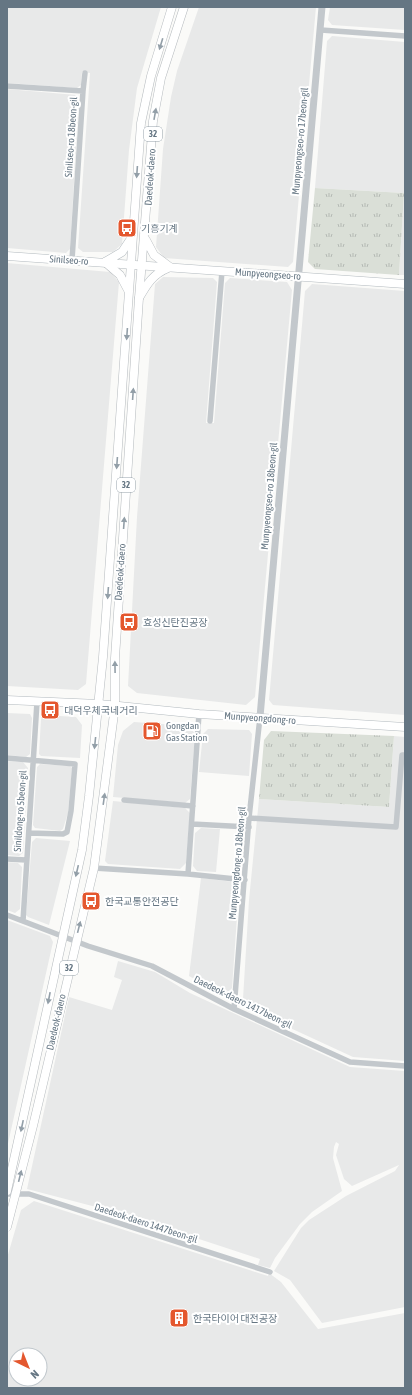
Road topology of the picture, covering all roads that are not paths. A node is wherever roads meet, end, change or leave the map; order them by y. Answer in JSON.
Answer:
{"nodes":[{"id":1,"x":172,"y":7,"type":"edge"},
{"id":2,"x":184,"y":7,"type":"edge"},
{"id":3,"x":322,"y":7,"type":"edge"},
{"id":4,"x":321,"y":30,"type":"junction"},
{"id":5,"x":405,"y":36,"type":"edge"},
{"id":6,"x":85,"y":73,"type":"dead end"},
{"id":7,"x":7,"y":86,"type":"edge"},
{"id":8,"x":84,"y":91,"type":"junction"},
{"id":9,"x":132,"y":237,"type":"junction"},
{"id":10,"x":145,"y":239,"type":"junction"},
{"id":11,"x":7,"y":256,"type":"edge"},
{"id":12,"x":72,"y":260,"type":"junction"},
{"id":13,"x":105,"y":262,"type":"junction"},
{"id":14,"x":131,"y":264,"type":"junction"},
{"id":15,"x":142,"y":265,"type":"junction"},
{"id":16,"x":170,"y":267,"type":"junction"},
{"id":17,"x":222,"y":271,"type":"junction"},
{"id":18,"x":298,"y":276,"type":"junction"},
{"id":19,"x":405,"y":284,"type":"edge"},
{"id":20,"x":130,"y":295,"type":"junction"},
{"id":21,"x":139,"y":298,"type":"junction"},
{"id":22,"x":210,"y":422,"type":"dead end"},
{"id":23,"x":7,"y":700,"type":"edge"},
{"id":24,"x":37,"y":702,"type":"junction"},
{"id":25,"x":99,"y":704,"type":"junction"},
{"id":26,"x":115,"y":706,"type":"junction"},
{"id":27,"x":199,"y":714,"type":"junction"},
{"id":28,"x":260,"y":717,"type":"junction"},
{"id":29,"x":405,"y":728,"type":"edge"},
{"id":30,"x":405,"y":755,"type":"edge"},
{"id":31,"x":7,"y":758,"type":"edge"},
{"id":32,"x":33,"y":760,"type":"junction"},
{"id":33,"x":124,"y":800,"type":"dead end"},
{"id":34,"x":193,"y":806,"type":"junction"},
{"id":35,"x":249,"y":818,"type":"junction"},
{"id":36,"x":192,"y":824,"type":"junction"},
{"id":37,"x":249,"y":827,"type":"junction"},
{"id":38,"x":29,"y":833,"type":"junction"},
{"id":39,"x":7,"y":859,"type":"edge"},
{"id":40,"x":26,"y":860,"type":"junction"},
{"id":41,"x":94,"y":868,"type":"junction"},
{"id":42,"x":188,"y":874,"type":"junction"},
{"id":43,"x":245,"y":880,"type":"junction"},
{"id":44,"x":7,"y":915,"type":"edge"},
{"id":45,"x":23,"y":922,"type":"junction"},
{"id":46,"x":62,"y":936,"type":"junction"},
{"id":47,"x":76,"y":941,"type":"junction"},
{"id":48,"x":234,"y":1009,"type":"junction"},
{"id":49,"x":405,"y":1066,"type":"edge"},
{"id":50,"x":7,"y":1191,"type":"edge"},
{"id":51,"x":7,"y":1194,"type":"edge"},
{"id":52,"x":16,"y":1194,"type":"junction"},
{"id":53,"x":7,"y":1227,"type":"edge"},
{"id":54,"x":270,"y":1272,"type":"dead end"}],
"edges":[{"from":1,"to":9,"type":"main road","name":"Daedeok-daero","number":"32","one_way":true},
{"from":10,"to":2,"type":"main road","name":"Daedeok-daero","number":"32","one_way":true},
{"from":3,"to":4,"type":"street","name":"Munpyeongseo-ro 17beon-gil"},
{"from":4,"to":5,"type":"street"},
{"from":4,"to":18,"type":"street","name":"Munpyeongseo-ro 17beon-gil"},
{"from":6,"to":8,"type":"street"},
{"from":7,"to":8,"type":"street","name":"Sinilseo-ro 18beon-gil"},
{"from":8,"to":12,"type":"street","name":"Sinilseo-ro 18beon-gil"},
{"from":9,"to":13,"type":"main road"},
{"from":9,"to":14,"type":"main road","name":"Daedeok-daero","number":"32"},
{"from":10,"to":15,"type":"main road","name":"Daedeok-daero","number":"32"},
{"from":10,"to":16,"type":"main road"},
{"from":11,"to":12,"type":"main road","name":"Sinilseo-ro"},
{"from":12,"to":13,"type":"main road","name":"Sinilseo-ro"},
{"from":13,"to":14,"type":"main road","name":"Sinilseo-ro"},
{"from":13,"to":20,"type":"main road"},
{"from":14,"to":15,"type":"main road","name":"Munpyeongseo-ro"},
{"from":14,"to":20,"type":"main road","name":"Daedeok-daero","number":"32"},
{"from":15,"to":16,"type":"main road","name":"Munpyeongseo-ro"},
{"from":15,"to":21,"type":"main road","name":"Daedeok-daero","number":"32"},
{"from":16,"to":17,"type":"main road","name":"Munpyeongseo-ro"},
{"from":16,"to":21,"type":"main road"},
{"from":17,"to":18,"type":"main road","name":"Munpyeongseo-ro"},
{"from":17,"to":22,"type":"street"},
{"from":18,"to":19,"type":"main road","name":"Munpyeongseo-ro"},
{"from":18,"to":28,"type":"street","name":"Munpyeongseo-ro 18beon-gil"},
{"from":20,"to":25,"type":"main road","name":"Daedeok-daero","number":"32","one_way":true},
{"from":26,"to":21,"type":"main road","name":"Daedeok-daero","number":"32","one_way":true},
{"from":23,"to":24,"type":"main road","name":"Munpyeongdong-ro"},
{"from":24,"to":25,"type":"main road","name":"Munpyeongdong-ro"},
{"from":24,"to":32,"type":"street","name":"Sinildong-ro 5beon-gil"},
{"from":25,"to":26,"type":"main road","name":"Munpyeongdong-ro"},
{"from":25,"to":46,"type":"main road","name":"Daedeok-daero","number":"32","one_way":true},
{"from":26,"to":27,"type":"main road","name":"Munpyeongdong-ro"},
{"from":41,"to":26,"type":"main road","name":"Daedeok-daero","number":"32","one_way":true},
{"from":27,"to":28,"type":"main road","name":"Munpyeongdong-ro"},
{"from":27,"to":34,"type":"street"},
{"from":28,"to":29,"type":"main road","name":"Munpyeongdong-ro"},
{"from":28,"to":35,"type":"street","name":"Munpyeongdong-ro 18beon-gil"},
{"from":30,"to":35,"type":"street"},
{"from":31,"to":32,"type":"street"},
{"from":32,"to":38,"type":"street","name":"Sinildong-ro 5beon-gil"},
{"from":32,"to":38,"type":"street"},
{"from":33,"to":34,"type":"street"},
{"from":34,"to":36,"type":"street"},
{"from":35,"to":37,"type":"street","name":"Munpyeongdong-ro 18beon-gil"},
{"from":36,"to":37,"type":"street"},
{"from":36,"to":42,"type":"street"},
{"from":37,"to":43,"type":"street","name":"Munpyeongdong-ro 18beon-gil"},
{"from":38,"to":40,"type":"street","name":"Sinildong-ro 5beon-gil"},
{"from":39,"to":40,"type":"street"},
{"from":40,"to":45,"type":"street","name":"Sinildong-ro 5beon-gil"},
{"from":41,"to":42,"type":"street"},
{"from":47,"to":41,"type":"main road","name":"Daedeok-daero","number":"32","one_way":true},
{"from":42,"to":43,"type":"street"},
{"from":43,"to":48,"type":"street","name":"Munpyeongdong-ro 18beon-gil"},
{"from":44,"to":45,"type":"street","name":"Daedeok-daero 1417beon-gil"},
{"from":45,"to":46,"type":"street","name":"Daedeok-daero 1417beon-gil"},
{"from":46,"to":47,"type":"street","name":"Daedeok-daero 1417beon-gil"},
{"from":46,"to":50,"type":"main road","name":"Daedeok-daero","number":"32","one_way":true},
{"from":47,"to":48,"type":"street","name":"Daedeok-daero 1417beon-gil"},
{"from":52,"to":47,"type":"main road","name":"Daedeok-daero","number":"32","one_way":true},
{"from":48,"to":49,"type":"street","name":"Daedeok-daero 1417beon-gil"},
{"from":51,"to":52,"type":"street","name":"Daedeok-daero 1447beon-gil"},
{"from":52,"to":53,"type":"main road","name":"Daedeok-daero","number":"32"},
{"from":52,"to":54,"type":"street","name":"Daedeok-daero 1447beon-gil"}]}
